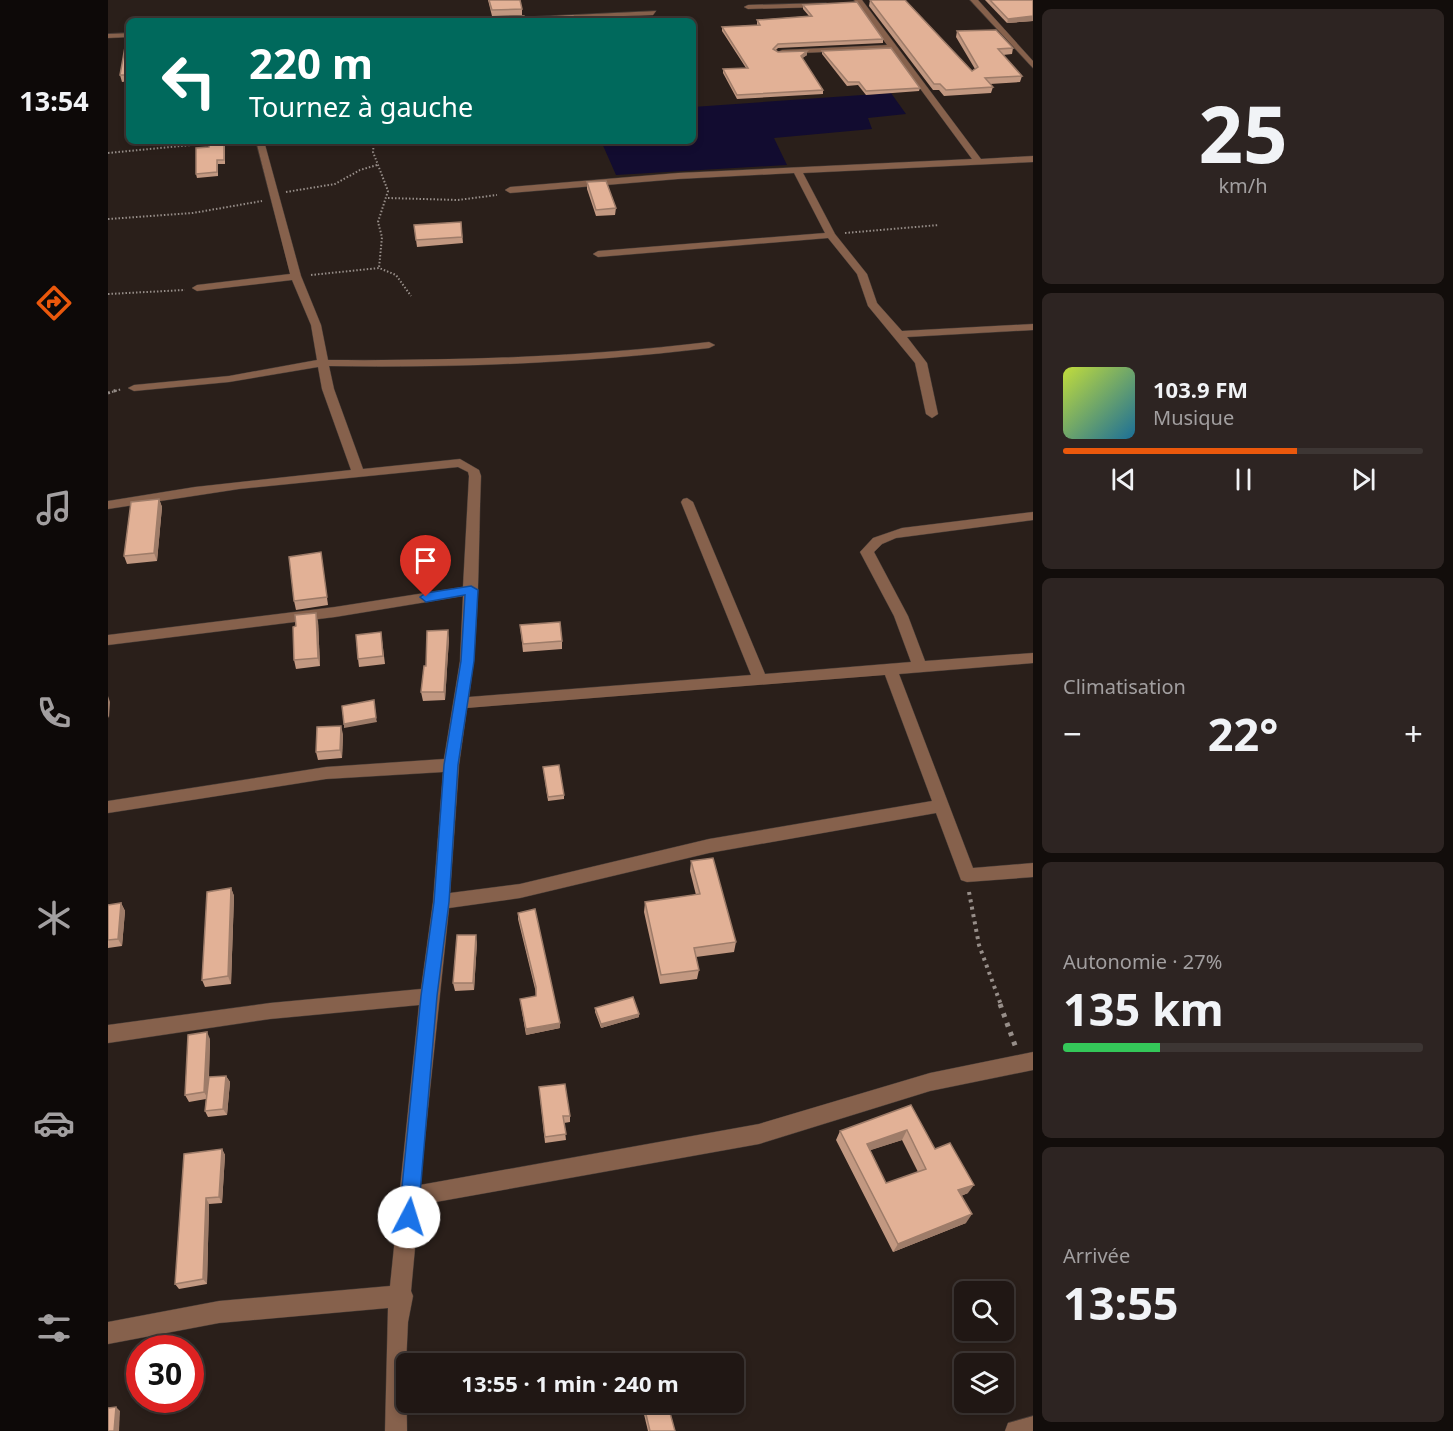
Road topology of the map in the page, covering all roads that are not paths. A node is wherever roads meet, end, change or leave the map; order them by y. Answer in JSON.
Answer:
{"nodes":[{"id":1,"x":974,"y":0,"type":"edge"},
{"id":2,"x":647,"y":1,"type":"edge"},
{"id":3,"x":863,"y":2,"type":"edge"},
{"id":4,"x":838,"y":4,"type":"edge"},
{"id":5,"x":849,"y":4,"type":"edge"},
{"id":6,"x":748,"y":8,"type":"dead end"},
{"id":7,"x":654,"y":17,"type":"edge"},
{"id":8,"x":612,"y":18,"type":"edge"},
{"id":9,"x":126,"y":35,"type":"edge"},
{"id":10,"x":108,"y":36,"type":"edge"},
{"id":11,"x":893,"y":48,"type":"junction"},
{"id":12,"x":779,"y":52,"type":"edge"},
{"id":13,"x":1033,"y":66,"type":"edge"},
{"id":14,"x":261,"y":144,"type":"edge"},
{"id":15,"x":1033,"y":159,"type":"edge"},
{"id":16,"x":978,"y":161,"type":"junction"},
{"id":17,"x":798,"y":172,"type":"junction"},
{"id":18,"x":510,"y":190,"type":"road end"},
{"id":19,"x":831,"y":235,"type":"junction"},
{"id":20,"x":598,"y":254,"type":"dead end"},
{"id":21,"x":296,"y":276,"type":"junction"},
{"id":22,"x":197,"y":288,"type":"road end"},
{"id":23,"x":1033,"y":327,"type":"edge"},
{"id":24,"x":899,"y":334,"type":"junction"},
{"id":25,"x":709,"y":345,"type":"dead end"},
{"id":26,"x":322,"y":363,"type":"junction"},
{"id":27,"x":134,"y":388,"type":"dead end"},
{"id":28,"x":932,"y":414,"type":"dead end"},
{"id":29,"x":358,"y":473,"type":"junction"},
{"id":30,"x":687,"y":502,"type":"dead end"},
{"id":31,"x":108,"y":505,"type":"edge"},
{"id":32,"x":1033,"y":516,"type":"edge"},
{"id":33,"x":471,"y":590,"type":"junction"},
{"id":34,"x":108,"y":640,"type":"edge"},
{"id":35,"x":1033,"y":658,"type":"edge"},
{"id":36,"x":920,"y":668,"type":"junction"},
{"id":37,"x":891,"y":671,"type":"junction"},
{"id":38,"x":761,"y":681,"type":"junction"},
{"id":39,"x":461,"y":703,"type":"junction"},
{"id":40,"x":451,"y":765,"type":"junction"},
{"id":41,"x":942,"y":806,"type":"junction"},
{"id":42,"x":108,"y":807,"type":"edge"},
{"id":43,"x":1033,"y":870,"type":"edge"},
{"id":44,"x":441,"y":902,"type":"junction"},
{"id":45,"x":429,"y":996,"type":"junction"},
{"id":46,"x":108,"y":1034,"type":"edge"},
{"id":47,"x":1027,"y":1062,"type":"edge"},
{"id":48,"x":410,"y":1197,"type":"junction"},
{"id":49,"x":402,"y":1296,"type":"junction"},
{"id":50,"x":108,"y":1333,"type":"edge"},
{"id":51,"x":1033,"y":1427,"type":"edge"},
{"id":52,"x":396,"y":1431,"type":"edge"},
{"id":53,"x":1016,"y":1431,"type":"edge"}],
"edges":[{"from":1,"to":13,"type":"street"},
{"from":2,"to":7,"type":"street"},
{"from":3,"to":5,"type":"street"},
{"from":3,"to":11,"type":"street"},
{"from":4,"to":6,"type":"street"},
{"from":7,"to":8,"type":"street"},
{"from":9,"to":10,"type":"street"},
{"from":11,"to":12,"type":"street"},
{"from":11,"to":16,"type":"street"},
{"from":14,"to":21,"type":"street"},
{"from":15,"to":16,"type":"street"},
{"from":16,"to":17,"type":"street"},
{"from":17,"to":18,"type":"street"},
{"from":17,"to":19,"type":"street"},
{"from":19,"to":20,"type":"street"},
{"from":19,"to":24,"type":"street"},
{"from":21,"to":22,"type":"street"},
{"from":21,"to":26,"type":"street"},
{"from":23,"to":24,"type":"street"},
{"from":24,"to":28,"type":"street"},
{"from":25,"to":26,"type":"street"},
{"from":26,"to":27,"type":"street"},
{"from":26,"to":29,"type":"street"},
{"from":29,"to":31,"type":"street"},
{"from":29,"to":33,"type":"street"},
{"from":30,"to":38,"type":"street"},
{"from":32,"to":36,"type":"street"},
{"from":33,"to":34,"type":"street"},
{"from":33,"to":39,"type":"street"},
{"from":35,"to":36,"type":"street"},
{"from":36,"to":37,"type":"street"},
{"from":37,"to":38,"type":"street"},
{"from":37,"to":41,"type":"street"},
{"from":38,"to":39,"type":"street"},
{"from":39,"to":40,"type":"street"},
{"from":40,"to":42,"type":"street"},
{"from":40,"to":44,"type":"street"},
{"from":41,"to":43,"type":"street"},
{"from":41,"to":44,"type":"street"},
{"from":44,"to":45,"type":"street"},
{"from":45,"to":46,"type":"street"},
{"from":45,"to":48,"type":"street"},
{"from":47,"to":48,"type":"street"},
{"from":48,"to":49,"type":"street"},
{"from":49,"to":50,"type":"street"},
{"from":49,"to":52,"type":"street"},
{"from":51,"to":53,"type":"street"}]}
